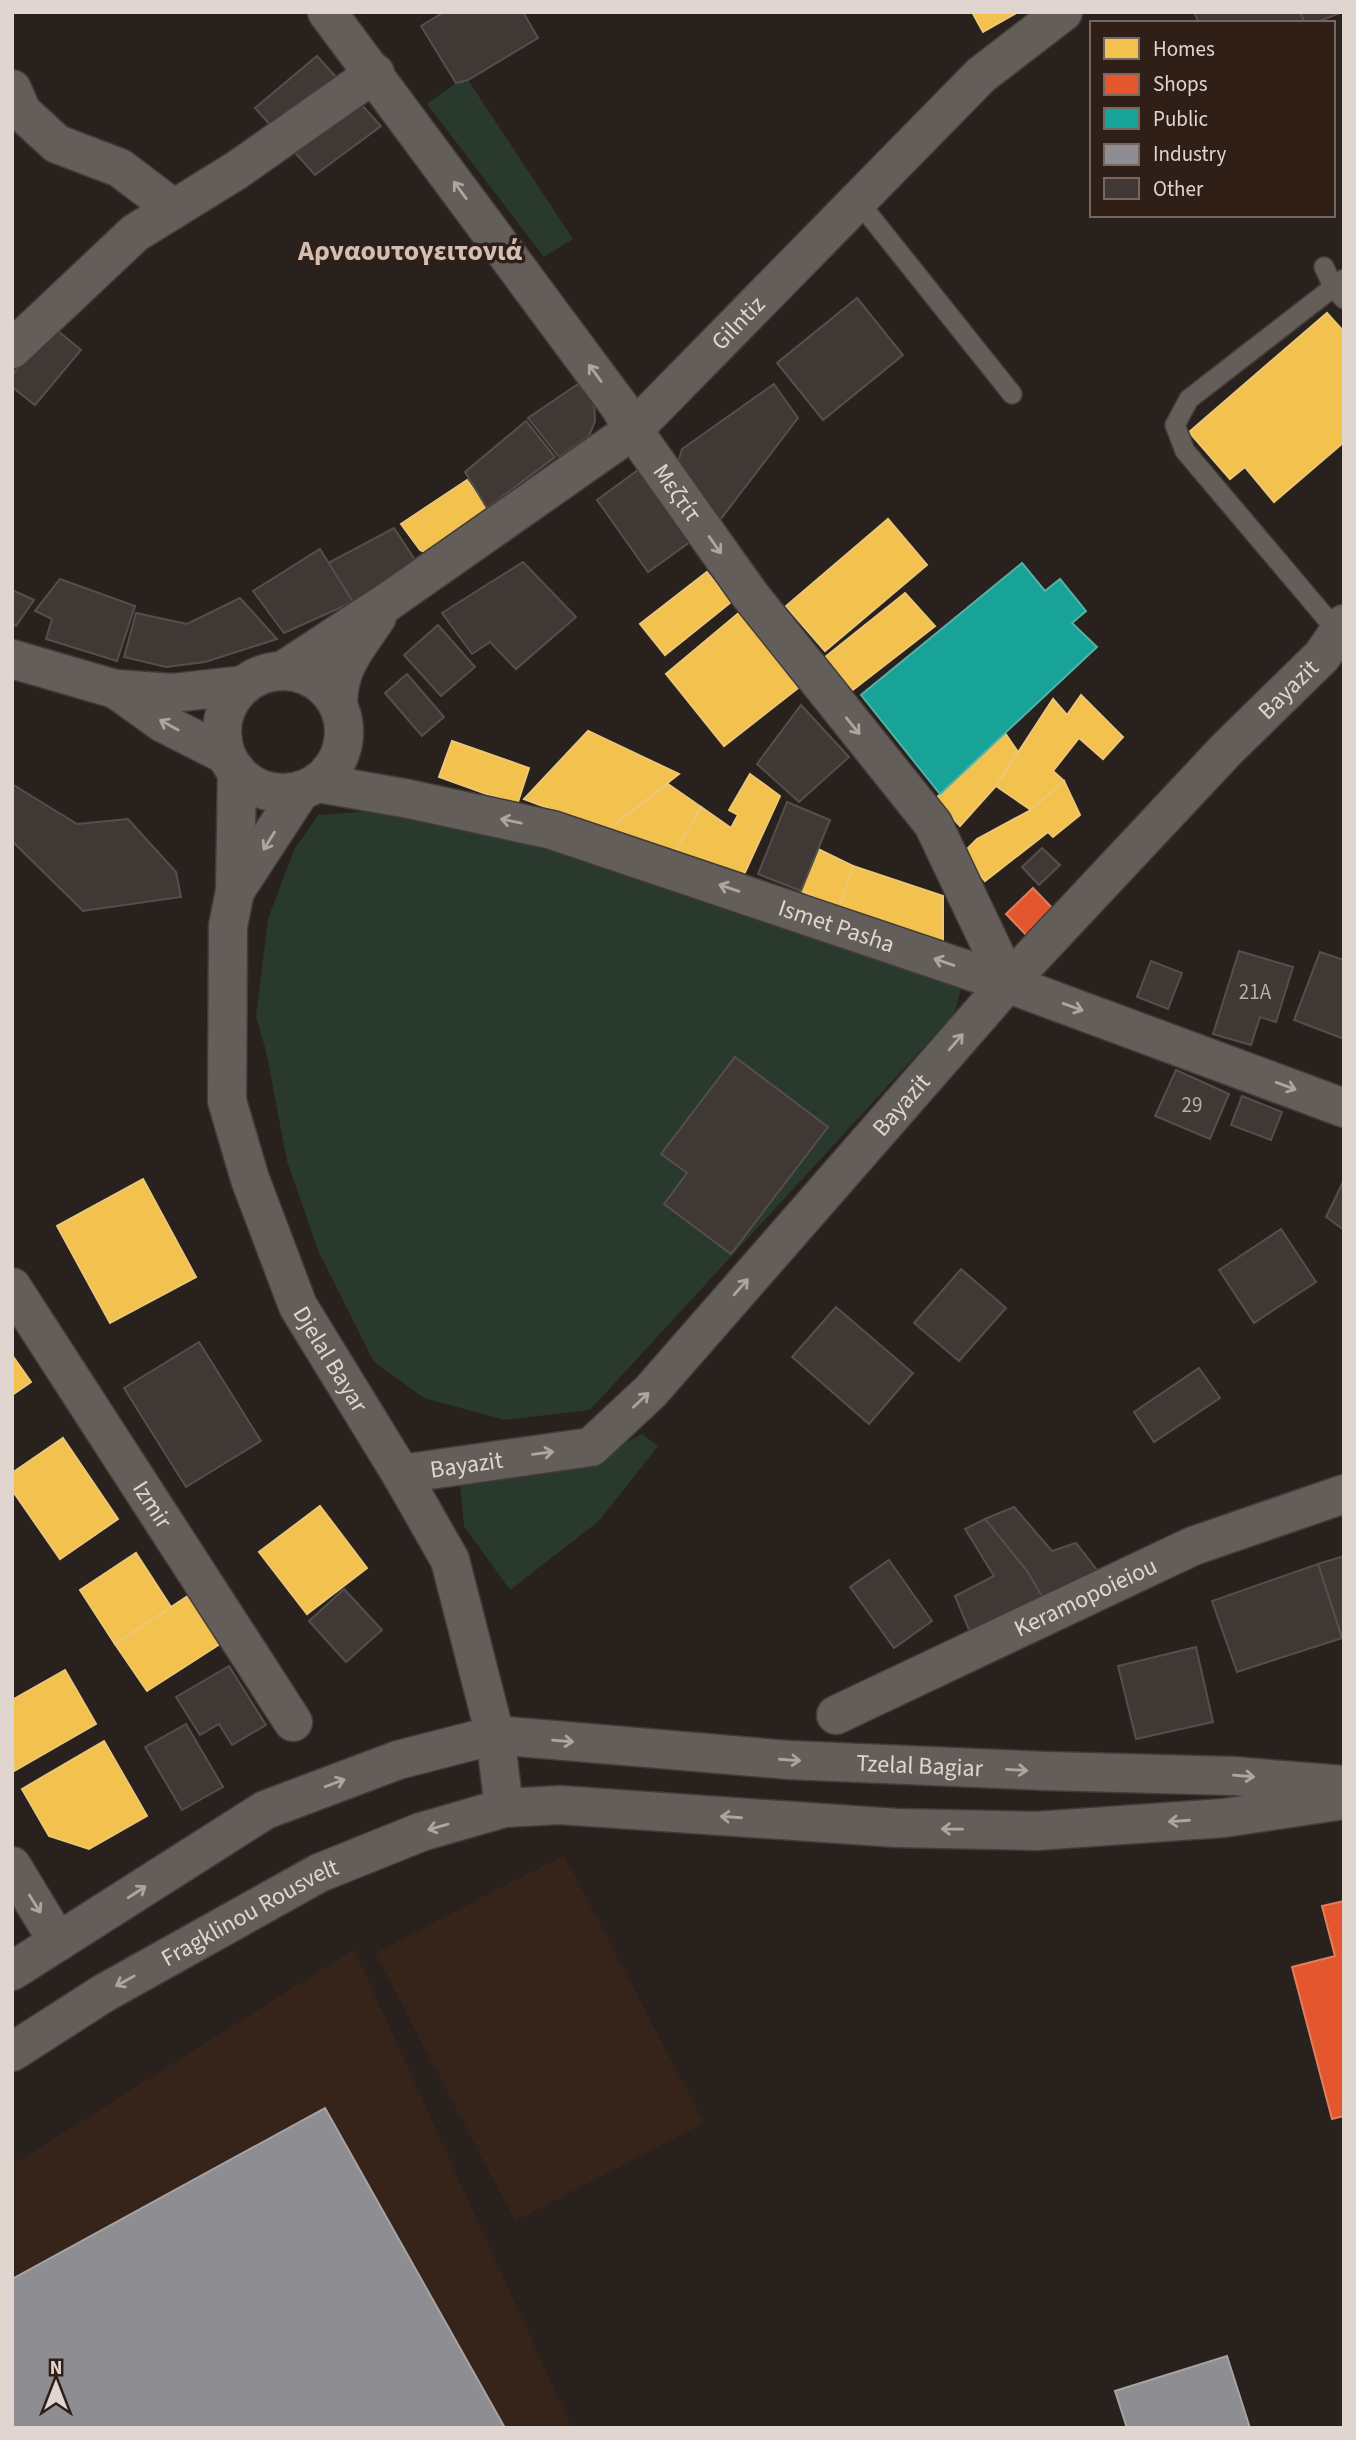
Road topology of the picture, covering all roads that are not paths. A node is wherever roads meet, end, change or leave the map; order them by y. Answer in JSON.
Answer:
{"nodes":[{"id":1,"x":327,"y":12,"type":"edge"},
{"id":2,"x":1063,"y":12,"type":"edge"},
{"id":3,"x":374,"y":73,"type":"junction"},
{"id":4,"x":12,"y":89,"type":"edge"},
{"id":5,"x":858,"y":201,"type":"junction"},
{"id":6,"x":174,"y":209,"type":"junction"},
{"id":7,"x":1324,"y":267,"type":"dead end"},
{"id":8,"x":1340,"y":289,"type":"edge"},
{"id":9,"x":12,"y":349,"type":"edge"},
{"id":10,"x":1012,"y":394,"type":"dead end"},
{"id":11,"x":633,"y":430,"type":"junction"},
{"id":12,"x":389,"y":601,"type":"junction"},
{"id":13,"x":1342,"y":620,"type":"edge"},
{"id":14,"x":12,"y":659,"type":"edge"},
{"id":15,"x":284,"y":670,"type":"junction"},
{"id":16,"x":244,"y":685,"type":"junction"},
{"id":17,"x":115,"y":689,"type":"junction"},
{"id":18,"x":338,"y":704,"type":"junction"},
{"id":19,"x":231,"y":764,"type":"junction"},
{"id":20,"x":309,"y":786,"type":"junction"},
{"id":21,"x":235,"y":891,"type":"junction"},
{"id":22,"x":1009,"y":984,"type":"junction"},
{"id":23,"x":1344,"y":1108,"type":"edge"},
{"id":24,"x":12,"y":1287,"type":"edge"},
{"id":25,"x":401,"y":1474,"type":"junction"},
{"id":26,"x":1344,"y":1494,"type":"edge"},
{"id":27,"x":836,"y":1715,"type":"dead end"},
{"id":28,"x":293,"y":1721,"type":"dead end"},
{"id":29,"x":495,"y":1735,"type":"junction"},
{"id":30,"x":1344,"y":1785,"type":"edge"},
{"id":31,"x":1344,"y":1800,"type":"edge"},
{"id":32,"x":504,"y":1808,"type":"junction"},
{"id":33,"x":12,"y":1866,"type":"edge"},
{"id":34,"x":58,"y":1942,"type":"junction"},
{"id":35,"x":12,"y":1971,"type":"edge"},
{"id":36,"x":12,"y":2052,"type":"edge"}],
"edges":[{"from":1,"to":3,"type":"street","name":"Μεζτίτ"},
{"from":2,"to":5,"type":"street","name":"Gilntiz"},
{"from":3,"to":6,"type":"street"},
{"from":11,"to":3,"type":"street","name":"Μεζτίτ","one_way":true},
{"from":4,"to":6,"type":"street"},
{"from":5,"to":10,"type":"lane"},
{"from":5,"to":11,"type":"street","name":"Gilntiz"},
{"from":6,"to":9,"type":"street"},
{"from":7,"to":8,"type":"lane"},
{"from":8,"to":13,"type":"lane"},
{"from":11,"to":12,"type":"street","name":"Gilntiz"},
{"from":11,"to":22,"type":"street","name":"Μεζτίτ","one_way":true},
{"from":12,"to":15,"type":"street","name":"Gilntiz"},
{"from":12,"to":18,"type":"street","name":"Gilntiz"},
{"from":13,"to":22,"type":"street","name":"Bayazit"},
{"from":14,"to":17,"type":"street"},
{"from":15,"to":16,"type":"street"},
{"from":15,"to":18,"type":"street"},
{"from":16,"to":17,"type":"street"},
{"from":16,"to":19,"type":"street"},
{"from":19,"to":17,"type":"street","one_way":true},
{"from":18,"to":20,"type":"street"},
{"from":19,"to":20,"type":"street"},
{"from":19,"to":21,"type":"street","name":"Djelal Bayar"},
{"from":20,"to":21,"type":"street","name":"Djelal Bayar","one_way":true},
{"from":22,"to":20,"type":"street","name":"Ismet Pasha","one_way":true},
{"from":21,"to":25,"type":"street","name":"Djelal Bayar"},
{"from":22,"to":23,"type":"street","name":"Ismet Pasha","one_way":true},
{"from":25,"to":22,"type":"street","name":"Bayazit","one_way":true},
{"from":24,"to":28,"type":"street","name":"Izmir"},
{"from":25,"to":29,"type":"street","name":"Djelal Bayar"},
{"from":26,"to":27,"type":"street","name":"Keramopoieiou"},
{"from":29,"to":30,"type":"street","name":"Tzelal Bagiar","one_way":true},
{"from":29,"to":32,"type":"street","name":"Djelal Bayar"},
{"from":34,"to":29,"type":"street","one_way":true},
{"from":31,"to":32,"type":"street","one_way":true},
{"from":32,"to":36,"type":"street","name":"Fragklinou Rousvelt","one_way":true},
{"from":33,"to":34,"type":"street","one_way":true},
{"from":34,"to":35,"type":"street"}]}
